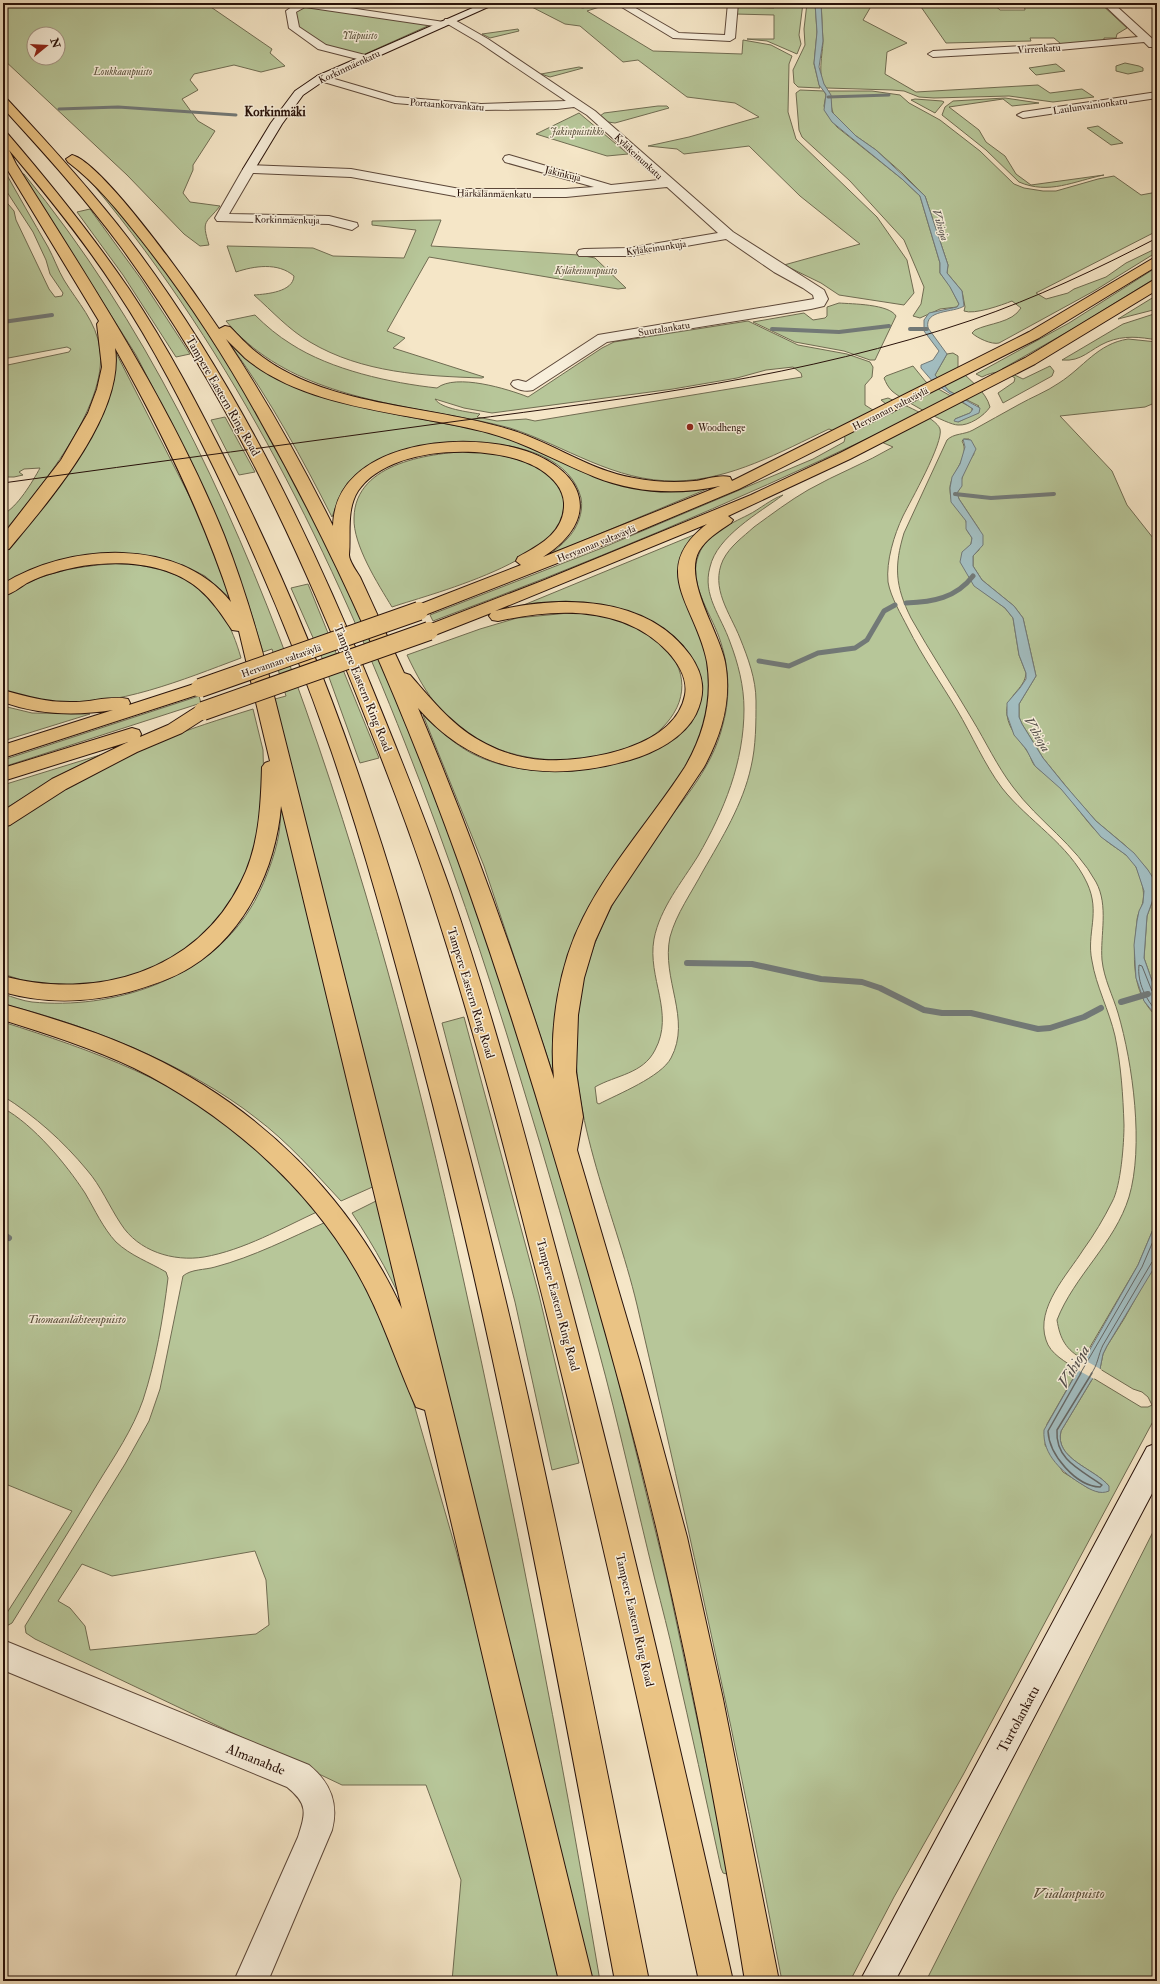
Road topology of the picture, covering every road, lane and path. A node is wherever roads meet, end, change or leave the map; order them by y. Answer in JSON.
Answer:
{"nodes":[{"id":1,"x":492,"y":3,"type":"edge"},
{"id":2,"x":620,"y":3,"type":"edge"},
{"id":3,"x":733,"y":3,"type":"edge"},
{"id":4,"x":1107,"y":3,"type":"edge"},
{"id":5,"x":298,"y":4,"type":"edge"},
{"id":6,"x":445,"y":23,"type":"junction"},
{"id":7,"x":1146,"y":39,"type":"junction"},
{"id":8,"x":1157,"y":47,"type":"edge"},
{"id":9,"x":933,"y":54,"type":"dead end"},
{"id":10,"x":365,"y":58,"type":"junction"},
{"id":11,"x":321,"y":78,"type":"junction"},
{"id":12,"x":1157,"y":95,"type":"edge"},
{"id":13,"x":3,"y":100,"type":"edge"},
{"id":14,"x":576,"y":103,"type":"junction"},
{"id":15,"x":1024,"y":115,"type":"dead end"},
{"id":16,"x":33,"y":131,"type":"junction"},
{"id":17,"x":3,"y":135,"type":"edge"},
{"id":18,"x":3,"y":148,"type":"edge"},
{"id":19,"x":509,"y":159,"type":"dead end"},
{"id":20,"x":249,"y":169,"type":"junction"},
{"id":21,"x":668,"y":183,"type":"junction"},
{"id":22,"x":617,"y":189,"type":"junction"},
{"id":23,"x":221,"y":218,"type":"joint"},
{"id":24,"x":352,"y":226,"type":"dead end"},
{"id":25,"x":728,"y":234,"type":"junction"},
{"id":26,"x":584,"y":254,"type":"dead end"},
{"id":27,"x":1157,"y":260,"type":"edge"},
{"id":28,"x":1157,"y":284,"type":"edge"},
{"id":29,"x":821,"y":299,"type":"joint"},
{"id":30,"x":196,"y":303,"type":"junction"},
{"id":31,"x":102,"y":311,"type":"junction"},
{"id":32,"x":518,"y":384,"type":"dead end"},
{"id":33,"x":802,"y":452,"type":"junction"},
{"id":34,"x":757,"y":498,"type":"junction"},
{"id":35,"x":3,"y":545,"type":"edge"},
{"id":36,"x":342,"y":557,"type":"junction"},
{"id":37,"x":485,"y":587,"type":"junction"},
{"id":38,"x":3,"y":591,"type":"edge"},
{"id":39,"x":429,"y":631,"type":"junction"},
{"id":40,"x":252,"y":648,"type":"junction"},
{"id":41,"x":392,"y":666,"type":"junction"},
{"id":42,"x":194,"y":690,"type":"junction"},
{"id":43,"x":3,"y":696,"type":"edge"},
{"id":44,"x":203,"y":711,"type":"junction"},
{"id":45,"x":271,"y":720,"type":"junction"},
{"id":46,"x":3,"y":752,"type":"edge"},
{"id":47,"x":3,"y":775,"type":"edge"},
{"id":48,"x":3,"y":820,"type":"edge"},
{"id":49,"x":3,"y":984,"type":"edge"},
{"id":50,"x":3,"y":1012,"type":"edge"},
{"id":51,"x":565,"y":1151,"type":"junction"},
{"id":52,"x":1157,"y":1456,"type":"edge"},
{"id":53,"x":451,"y":1460,"type":"junction"},
{"id":54,"x":3,"y":1655,"type":"edge"},
{"id":55,"x":250,"y":1981,"type":"edge"},
{"id":56,"x":576,"y":1981,"type":"edge"},
{"id":57,"x":632,"y":1981,"type":"edge"},
{"id":58,"x":716,"y":1981,"type":"edge"},
{"id":59,"x":762,"y":1981,"type":"edge"},
{"id":60,"x":877,"y":1981,"type":"edge"}],
"edges":[{"from":1,"to":6,"type":"street","name":"Korkinmäenkatu"},
{"from":2,"to":3,"type":"street"},
{"from":4,"to":7,"type":"street"},
{"from":5,"to":6,"type":"street"},
{"from":5,"to":10,"type":"street"},
{"from":6,"to":10,"type":"street","name":"Korkinmäenkatu"},
{"from":6,"to":14,"type":"street","name":"Kyläkeinunkatu"},
{"from":7,"to":8,"type":"street"},
{"from":7,"to":9,"type":"street","name":"Virrenkatu"},
{"from":10,"to":11,"type":"street","name":"Korkinmäenkatu"},
{"from":11,"to":14,"type":"street","name":"Portaankorvankatu"},
{"from":11,"to":20,"type":"street","name":"Korkinmäenkatu"},
{"from":12,"to":15,"type":"street","name":"Laulunvainionkatu"},
{"from":13,"to":16,"type":"highway","name":"Tampere Eastern Ring Road"},
{"from":14,"to":21,"type":"street","name":"Kyläkeinunkatu"},
{"from":16,"to":30,"type":"highway"},
{"from":16,"to":58,"type":"highway","name":"Tampere Eastern Ring Road"},
{"from":17,"to":57,"type":"highway"},
{"from":18,"to":31,"type":"highway"},
{"from":19,"to":22,"type":"street","name":"Jakinkuja"},
{"from":20,"to":22,"type":"street","name":"Härkälänmäenkatu"},
{"from":20,"to":23,"type":"street","name":"Korkinmäenkatu"},
{"from":21,"to":22,"type":"street","name":"Härkälänmäenkatu"},
{"from":21,"to":25,"type":"street","name":"Kyläkeinunkatu"},
{"from":23,"to":24,"type":"street","name":"Korkinmäenkuja"},
{"from":25,"to":26,"type":"street","name":"Kyläkeinunkuja"},
{"from":25,"to":29,"type":"street","name":"Kyläkeinunkatu"},
{"from":27,"to":33,"type":"highway","name":"Hervannan valtaväylä"},
{"from":28,"to":34,"type":"highway","name":"Hervannan valtaväylä"},
{"from":29,"to":32,"type":"street","name":"Suutalankatu"},
{"from":30,"to":33,"type":"highway"},
{"from":30,"to":36,"type":"highway"},
{"from":31,"to":35,"type":"highway"},
{"from":31,"to":40,"type":"highway"},
{"from":33,"to":37,"type":"highway","name":"Hervannan valtaväylä"},
{"from":34,"to":39,"type":"highway","name":"Hervannan valtaväylä"},
{"from":34,"to":51,"type":"highway"},
{"from":36,"to":37,"type":"highway"},
{"from":36,"to":41,"type":"highway"},
{"from":37,"to":42,"type":"highway","name":"Hervannan valtaväylä","bridge":true},
{"from":38,"to":40,"type":"highway"},
{"from":39,"to":41,"type":"highway"},
{"from":39,"to":44,"type":"highway","name":"Hervannan valtaväylä","bridge":true},
{"from":40,"to":45,"type":"highway"},
{"from":41,"to":51,"type":"highway"},
{"from":42,"to":43,"type":"highway"},
{"from":42,"to":46,"type":"highway","name":"Hervannan valtaväylä"},
{"from":44,"to":47,"type":"highway","name":"Hervannan valtaväylä"},
{"from":44,"to":48,"type":"highway"},
{"from":45,"to":49,"type":"highway"},
{"from":45,"to":53,"type":"highway"},
{"from":50,"to":53,"type":"highway"},
{"from":51,"to":59,"type":"highway"},
{"from":52,"to":60,"type":"street","name":"Turtolankatu"},
{"from":53,"to":56,"type":"highway"},
{"from":54,"to":55,"type":"street","name":"Almanahde"}]}
